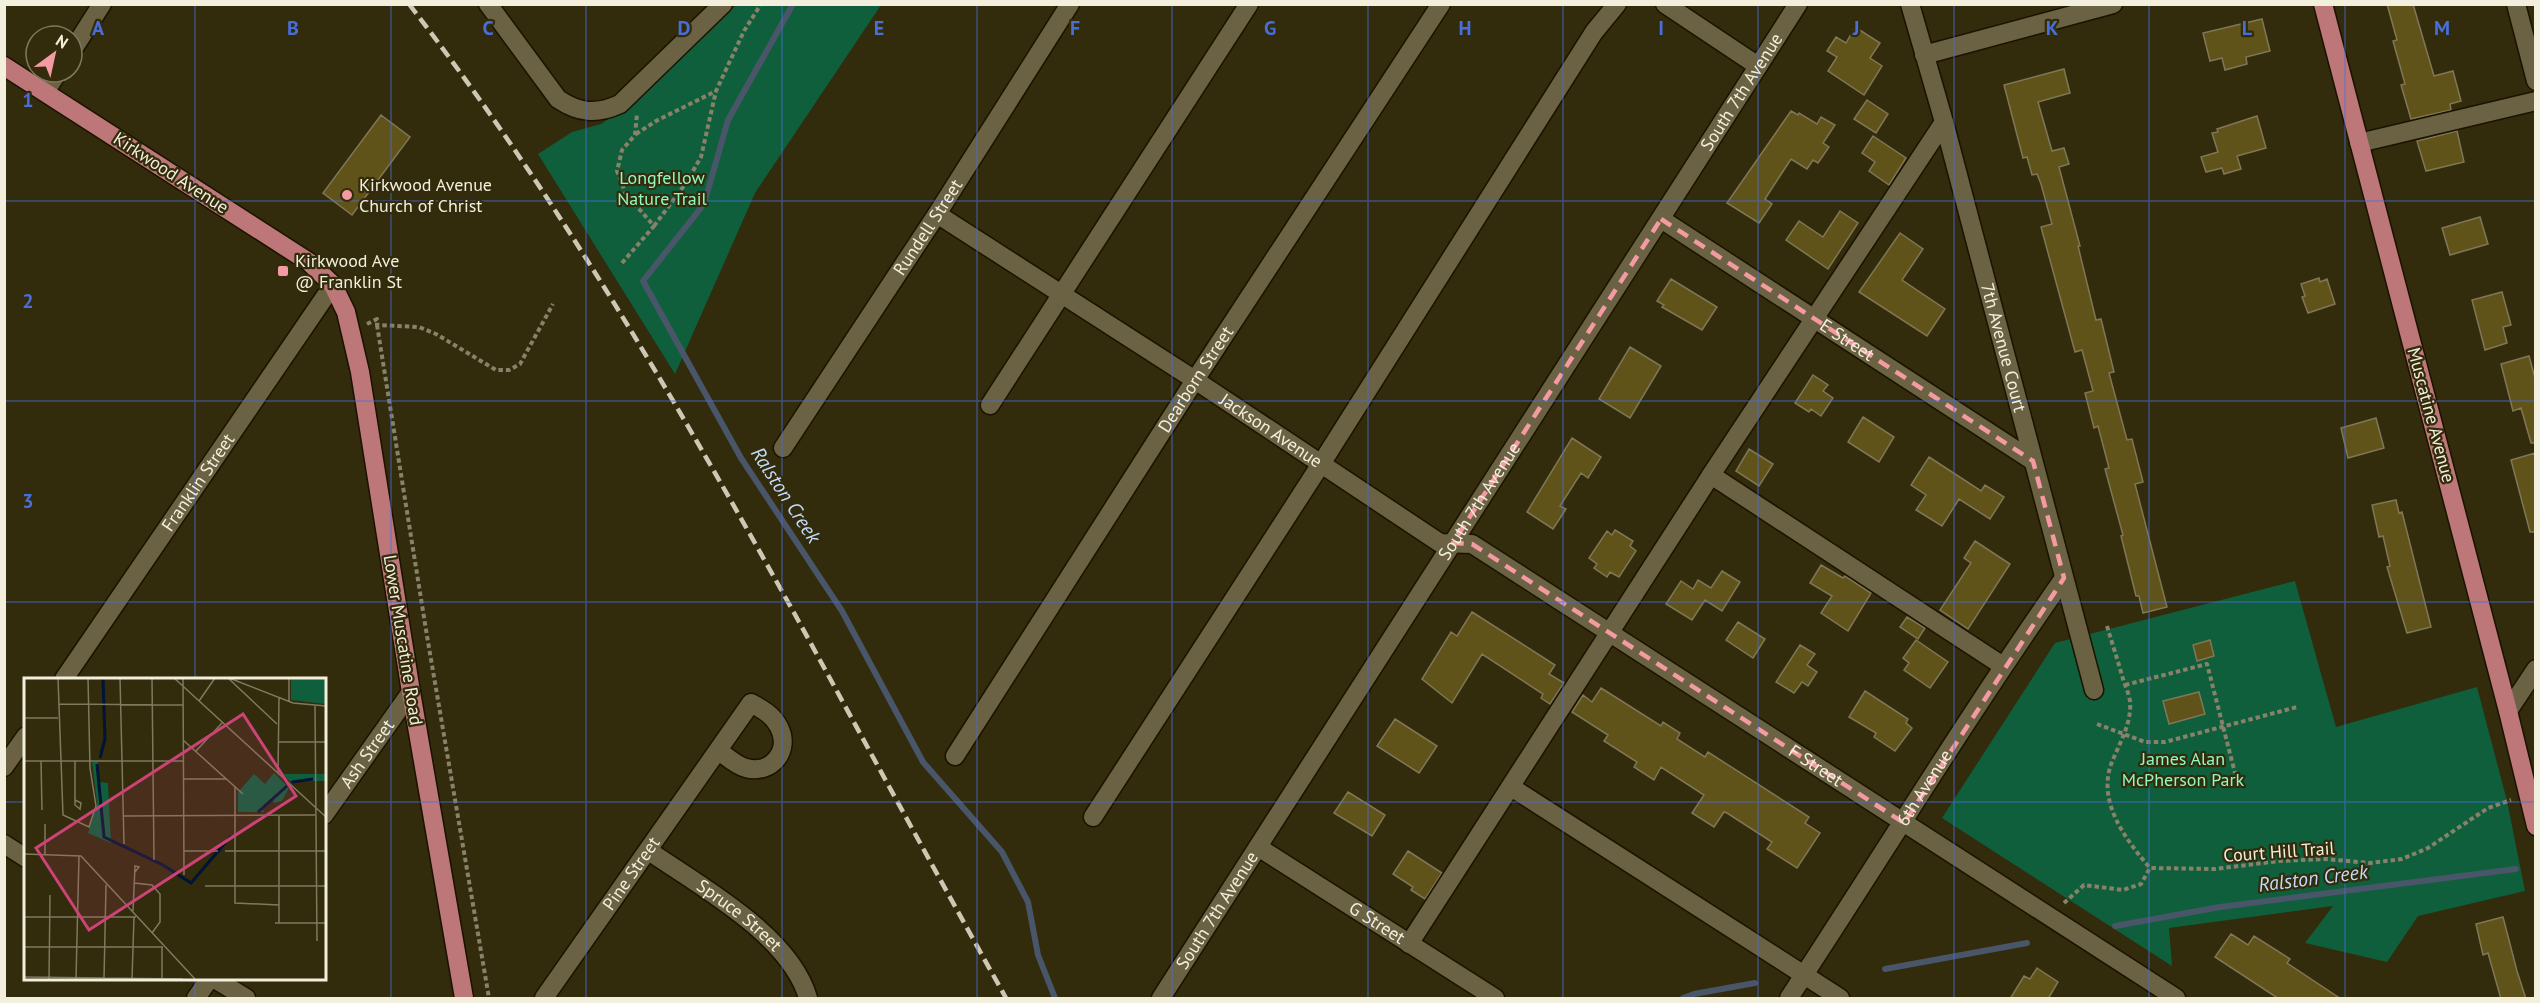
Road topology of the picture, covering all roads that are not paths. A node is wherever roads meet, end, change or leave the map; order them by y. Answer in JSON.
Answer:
{"nodes":[{"id":1,"x":102,"y":4,"type":"edge"},
{"id":2,"x":488,"y":4,"type":"edge"},
{"id":3,"x":723,"y":4,"type":"edge"},
{"id":4,"x":1070,"y":4,"type":"edge"},
{"id":5,"x":1250,"y":4,"type":"edge"},
{"id":6,"x":1441,"y":4,"type":"edge"},
{"id":7,"x":1617,"y":4,"type":"edge"},
{"id":8,"x":1665,"y":4,"type":"edge"},
{"id":9,"x":1798,"y":4,"type":"edge"},
{"id":10,"x":1910,"y":4,"type":"edge"},
{"id":11,"x":2113,"y":4,"type":"edge"},
{"id":12,"x":2323,"y":4,"type":"edge"},
{"id":13,"x":2516,"y":4,"type":"edge"},
{"id":14,"x":84,"y":32,"type":"edge"},
{"id":15,"x":1924,"y":55,"type":"junction"},
{"id":16,"x":4,"y":66,"type":"edge"},
{"id":17,"x":1758,"y":66,"type":"junction"},
{"id":18,"x":2535,"y":81,"type":"edge"},
{"id":19,"x":50,"y":84,"type":"edge"},
{"id":20,"x":45,"y":92,"type":"junction"},
{"id":21,"x":2535,"y":101,"type":"edge"},
{"id":22,"x":1944,"y":122,"type":"junction"},
{"id":23,"x":2359,"y":143,"type":"junction"},
{"id":24,"x":937,"y":214,"type":"junction"},
{"id":25,"x":1660,"y":219,"type":"junction"},
{"id":26,"x":333,"y":285,"type":"junction"},
{"id":27,"x":1062,"y":294,"type":"junction"},
{"id":28,"x":1814,"y":319,"type":"junction"},
{"id":29,"x":1195,"y":380,"type":"junction"},
{"id":30,"x":990,"y":405,"type":"dead end"},
{"id":31,"x":783,"y":448,"type":"dead end"},
{"id":32,"x":2032,"y":461,"type":"junction"},
{"id":33,"x":1321,"y":464,"type":"junction"},
{"id":34,"x":1712,"y":475,"type":"junction"},
{"id":35,"x":1453,"y":543,"type":"junction"},
{"id":36,"x":2064,"y":578,"type":"junction"},
{"id":37,"x":1611,"y":632,"type":"junction"},
{"id":38,"x":2003,"y":666,"type":"junction"},
{"id":39,"x":2535,"y":669,"type":"edge"},
{"id":40,"x":65,"y":678,"type":"edge"},
{"id":41,"x":2094,"y":690,"type":"dead end"},
{"id":42,"x":411,"y":692,"type":"junction"},
{"id":43,"x":2508,"y":711,"type":"junction"},
{"id":44,"x":24,"y":739,"type":"edge"},
{"id":45,"x":718,"y":751,"type":"dead end"},
{"id":46,"x":955,"y":756,"type":"dead end"},
{"id":47,"x":4,"y":767,"type":"edge"},
{"id":48,"x":1511,"y":787,"type":"junction"},
{"id":49,"x":326,"y":812,"type":"edge"},
{"id":50,"x":1093,"y":817,"type":"dead end"},
{"id":51,"x":1904,"y":823,"type":"junction"},
{"id":52,"x":2535,"y":826,"type":"edge"},
{"id":53,"x":4,"y":844,"type":"edge"},
{"id":54,"x":1258,"y":847,"type":"junction"},
{"id":55,"x":649,"y":851,"type":"junction"},
{"id":56,"x":24,"y":857,"type":"edge"},
{"id":57,"x":1409,"y":944,"type":"junction"},
{"id":58,"x":1804,"y":975,"type":"junction"},
{"id":59,"x":211,"y":979,"type":"edge"},
{"id":60,"x":214,"y":979,"type":"edge"},
{"id":61,"x":196,"y":999,"type":"edge"},
{"id":62,"x":246,"y":999,"type":"edge"},
{"id":63,"x":464,"y":999,"type":"edge"},
{"id":64,"x":544,"y":999,"type":"edge"},
{"id":65,"x":808,"y":999,"type":"edge"},
{"id":66,"x":1161,"y":999,"type":"edge"},
{"id":67,"x":1495,"y":999,"type":"edge"},
{"id":68,"x":1789,"y":999,"type":"edge"},
{"id":69,"x":1840,"y":999,"type":"edge"},
{"id":70,"x":2176,"y":999,"type":"edge"}],
"edges":[{"from":1,"to":14,"type":"street"},
{"from":2,"to":3,"type":"street"},
{"from":4,"to":24,"type":"street","name":"Rundell Street"},
{"from":5,"to":27,"type":"street"},
{"from":6,"to":29,"type":"street","name":"Dearborn Street"},
{"from":7,"to":33,"type":"street"},
{"from":8,"to":17,"type":"street"},
{"from":9,"to":17,"type":"street","name":"South 7th Avenue"},
{"from":10,"to":15,"type":"street","name":"7th Avenue Court"},
{"from":11,"to":15,"type":"street"},
{"from":12,"to":23,"type":"main road","name":"Muscatine Avenue"},
{"from":13,"to":18,"type":"street"},
{"from":15,"to":22,"type":"street","name":"7th Avenue Court"},
{"from":16,"to":20,"type":"main road","name":"Kirkwood Avenue"},
{"from":17,"to":25,"type":"street","name":"South 7th Avenue"},
{"from":19,"to":20,"type":"street"},
{"from":20,"to":26,"type":"main road","name":"Kirkwood Avenue"},
{"from":21,"to":23,"type":"street"},
{"from":22,"to":28,"type":"street"},
{"from":22,"to":32,"type":"street","name":"7th Avenue Court"},
{"from":23,"to":43,"type":"main road","name":"Muscatine Avenue"},
{"from":24,"to":27,"type":"street","name":"Jackson Avenue"},
{"from":24,"to":31,"type":"street","name":"Rundell Street"},
{"from":25,"to":28,"type":"street","name":"E Street"},
{"from":25,"to":35,"type":"street","name":"South 7th Avenue"},
{"from":26,"to":40,"type":"street","name":"Franklin Street"},
{"from":26,"to":42,"type":"main road","name":"Lower Muscatine Road"},
{"from":27,"to":29,"type":"street","name":"Jackson Avenue"},
{"from":27,"to":30,"type":"street"},
{"from":28,"to":32,"type":"street","name":"E Street"},
{"from":28,"to":34,"type":"street"},
{"from":29,"to":33,"type":"street","name":"Jackson Avenue"},
{"from":29,"to":46,"type":"street","name":"Dearborn Street"},
{"from":32,"to":36,"type":"street","name":"7th Avenue Court"},
{"from":33,"to":35,"type":"street","name":"Jackson Avenue"},
{"from":33,"to":50,"type":"street"},
{"from":34,"to":37,"type":"street"},
{"from":34,"to":38,"type":"street"},
{"from":35,"to":37,"type":"street","name":"F Street"},
{"from":35,"to":54,"type":"street","name":"South 7th Avenue"},
{"from":36,"to":38,"type":"street","name":"6th Avenue"},
{"from":36,"to":41,"type":"street","name":"7th Avenue Court"},
{"from":37,"to":48,"type":"street"},
{"from":37,"to":51,"type":"street","name":"F Street"},
{"from":38,"to":51,"type":"street","name":"6th Avenue"},
{"from":39,"to":43,"type":"street"},
{"from":42,"to":49,"type":"street","name":"Ash Street"},
{"from":42,"to":63,"type":"main road","name":"Lower Muscatine Road"},
{"from":43,"to":52,"type":"main road","name":"Muscatine Avenue"},
{"from":44,"to":47,"type":"street"},
{"from":45,"to":55,"type":"street","name":"Pine Street"},
{"from":48,"to":57,"type":"street"},
{"from":48,"to":58,"type":"street"},
{"from":51,"to":58,"type":"street","name":"6th Avenue"},
{"from":51,"to":70,"type":"street","name":"F Street"},
{"from":53,"to":56,"type":"street"},
{"from":54,"to":57,"type":"street","name":"G Street"},
{"from":54,"to":66,"type":"street","name":"South 7th Avenue"},
{"from":55,"to":64,"type":"street","name":"Pine Street"},
{"from":55,"to":65,"type":"street","name":"Spruce Street"},
{"from":57,"to":67,"type":"street","name":"G Street"},
{"from":58,"to":68,"type":"street","name":"6th Avenue"},
{"from":58,"to":69,"type":"street"},
{"from":59,"to":61,"type":"street"},
{"from":60,"to":62,"type":"street"}]}
